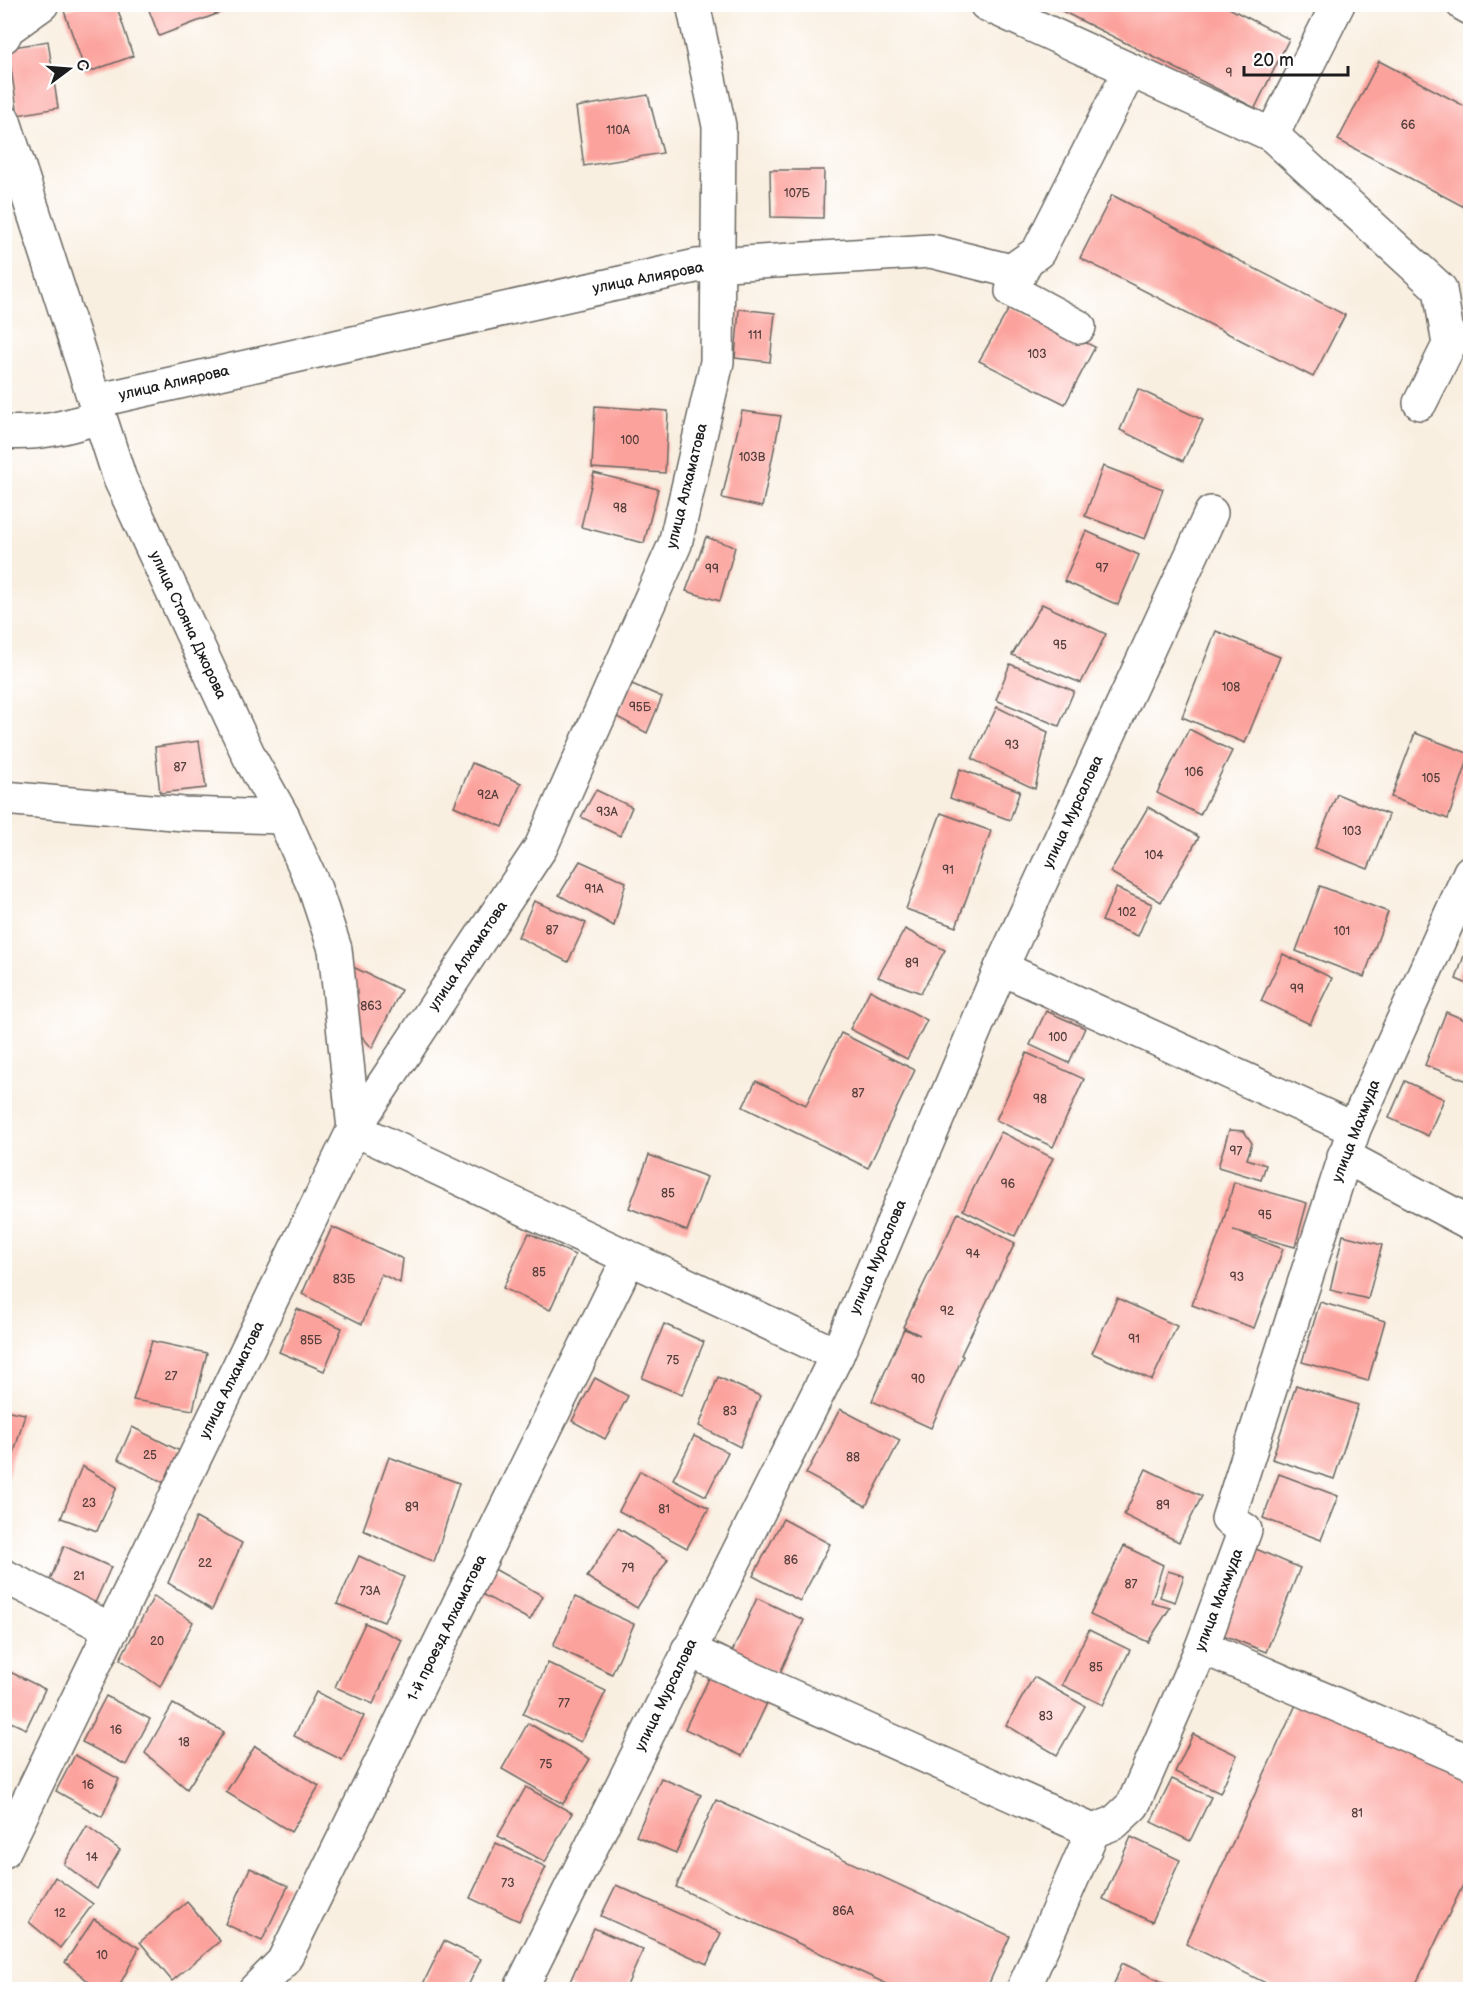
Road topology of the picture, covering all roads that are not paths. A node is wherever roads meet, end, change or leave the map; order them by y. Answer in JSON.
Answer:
{"nodes":[{"id":1,"x":42,"y":4,"type":"edge"},
{"id":2,"x":693,"y":4,"type":"edge"},
{"id":3,"x":986,"y":4,"type":"edge"},
{"id":4,"x":1463,"y":4,"type":"edge"},
{"id":5,"x":1336,"y":5,"type":"edge"},
{"id":6,"x":1470,"y":8,"type":"edge"},
{"id":7,"x":4,"y":36,"type":"edge"},
{"id":8,"x":1130,"y":70,"type":"junction"},
{"id":9,"x":4,"y":121,"type":"edge"},
{"id":10,"x":1272,"y":135,"type":"junction"},
{"id":11,"x":1026,"y":261,"type":"junction"},
{"id":12,"x":719,"y":266,"type":"junction"},
{"id":13,"x":1079,"y":327,"type":"dead end"},
{"id":14,"x":1420,"y":403,"type":"dead end"},
{"id":15,"x":97,"y":409,"type":"junction"},
{"id":16,"x":4,"y":432,"type":"edge"},
{"id":17,"x":1210,"y":513,"type":"dead end"},
{"id":18,"x":4,"y":798,"type":"edge"},
{"id":19,"x":283,"y":817,"type":"junction"},
{"id":20,"x":1470,"y":872,"type":"edge"},
{"id":21,"x":1001,"y":968,"type":"junction"},
{"id":22,"x":354,"y":1129,"type":"junction"},
{"id":23,"x":1349,"y":1143,"type":"junction"},
{"id":24,"x":1470,"y":1223,"type":"edge"},
{"id":25,"x":629,"y":1258,"type":"junction"},
{"id":26,"x":837,"y":1355,"type":"junction"},
{"id":27,"x":4,"y":1576,"type":"edge"},
{"id":28,"x":112,"y":1630,"type":"junction"},
{"id":29,"x":1202,"y":1647,"type":"junction"},
{"id":30,"x":688,"y":1650,"type":"junction"},
{"id":31,"x":1470,"y":1762,"type":"edge"},
{"id":32,"x":1093,"y":1831,"type":"junction"},
{"id":33,"x":4,"y":1851,"type":"edge"},
{"id":34,"x":255,"y":1989,"type":"edge"},
{"id":35,"x":520,"y":1989,"type":"edge"},
{"id":36,"x":1023,"y":1989,"type":"edge"}],
"edges":[{"from":1,"to":7,"type":"street"},
{"from":2,"to":12,"type":"street","name":"улица Алхаматова"},
{"from":3,"to":8,"type":"street"},
{"from":4,"to":6,"type":"street"},
{"from":5,"to":10,"type":"street"},
{"from":8,"to":10,"type":"street"},
{"from":8,"to":11,"type":"street"},
{"from":9,"to":15,"type":"street","name":"улица Стояна Джорова"},
{"from":10,"to":14,"type":"street"},
{"from":11,"to":12,"type":"street","name":"улица Алиярова"},
{"from":11,"to":13,"type":"street"},
{"from":12,"to":15,"type":"street","name":"улица Алиярова"},
{"from":12,"to":22,"type":"street","name":"улица Алхаматова"},
{"from":15,"to":16,"type":"street","name":"улица Алиярова"},
{"from":15,"to":19,"type":"street","name":"улица Стояна Джорова"},
{"from":17,"to":21,"type":"street","name":"улица Мурсалова"},
{"from":18,"to":19,"type":"street"},
{"from":19,"to":22,"type":"street","name":"улица Стояна Джорова"},
{"from":20,"to":23,"type":"street","name":"улица Махмуда"},
{"from":21,"to":23,"type":"street"},
{"from":21,"to":26,"type":"street","name":"улица Мурсалова"},
{"from":22,"to":25,"type":"street"},
{"from":22,"to":28,"type":"street","name":"улица Алхаматова"},
{"from":23,"to":24,"type":"street"},
{"from":23,"to":29,"type":"street","name":"улица Махмуда"},
{"from":25,"to":26,"type":"street"},
{"from":25,"to":34,"type":"street","name":"1-й проезд Алхаматова"},
{"from":26,"to":30,"type":"street","name":"улица Мурсалова"},
{"from":27,"to":28,"type":"street"},
{"from":28,"to":33,"type":"street","name":"улица Алхаматова"},
{"from":29,"to":31,"type":"street"},
{"from":29,"to":32,"type":"street","name":"улица Махмуда"},
{"from":30,"to":32,"type":"street"},
{"from":30,"to":35,"type":"street","name":"улица Мурсалова"},
{"from":32,"to":36,"type":"street"}]}
